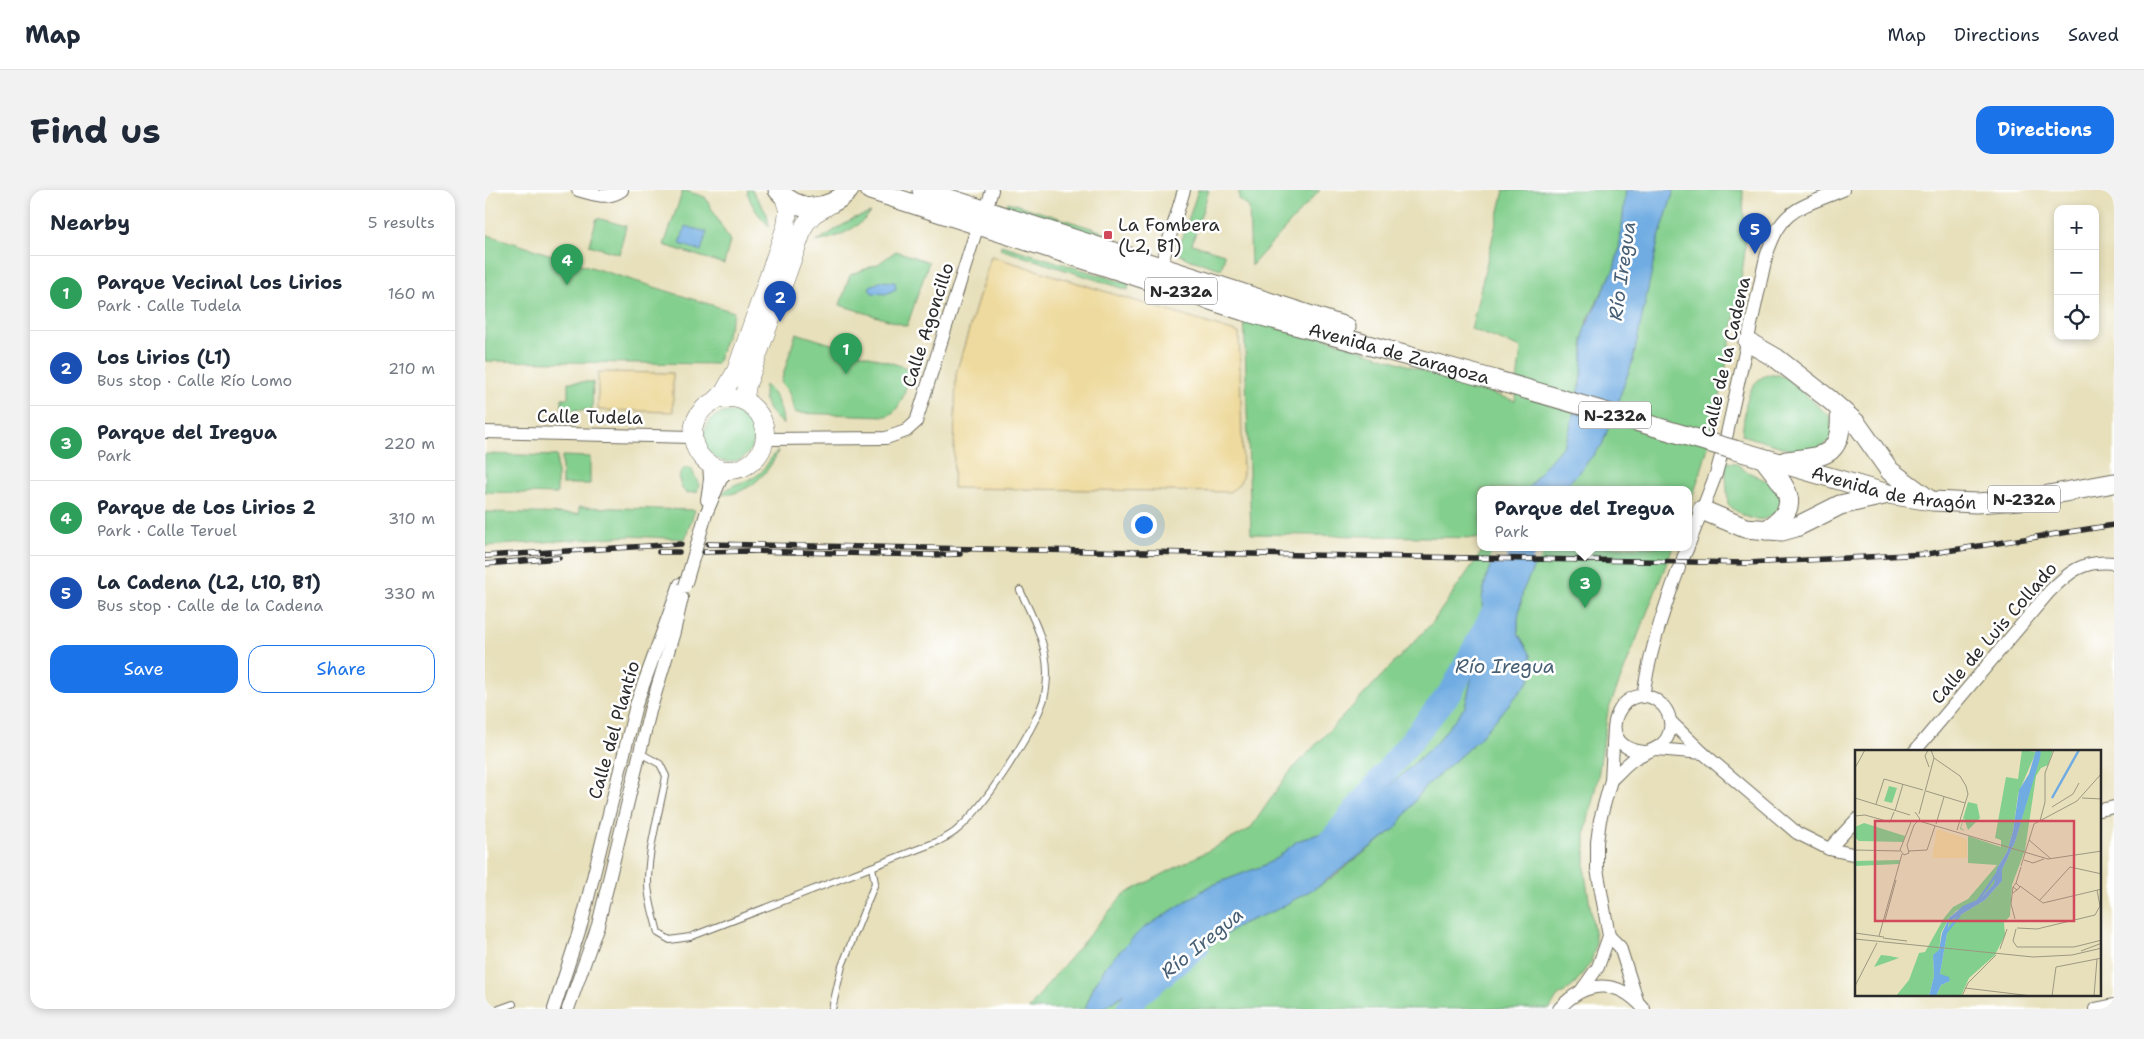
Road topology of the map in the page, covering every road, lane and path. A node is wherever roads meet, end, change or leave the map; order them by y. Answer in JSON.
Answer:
{"nodes":[{"id":1,"x":578,"y":190,"type":"edge"},
{"id":2,"x":622,"y":190,"type":"edge"},
{"id":3,"x":870,"y":190,"type":"edge"},
{"id":4,"x":922,"y":190,"type":"edge"},
{"id":5,"x":992,"y":190,"type":"edge"},
{"id":6,"x":1184,"y":190,"type":"edge"},
{"id":7,"x":1843,"y":190,"type":"edge"},
{"id":8,"x":781,"y":193,"type":"edge"},
{"id":9,"x":1830,"y":193,"type":"edge"},
{"id":10,"x":842,"y":196,"type":"edge"},
{"id":11,"x":982,"y":218,"type":"junction"},
{"id":12,"x":1161,"y":266,"type":"junction"},
{"id":13,"x":1748,"y":342,"type":"junction"},
{"id":14,"x":1495,"y":380,"type":"junction"},
{"id":15,"x":715,"y":401,"type":"junction"},
{"id":16,"x":749,"y":404,"type":"junction"},
{"id":17,"x":1840,"y":409,"type":"junction"},
{"id":18,"x":485,"y":432,"type":"edge"},
{"id":19,"x":693,"y":437,"type":"junction"},
{"id":20,"x":765,"y":438,"type":"junction"},
{"id":21,"x":1769,"y":461,"type":"junction"},
{"id":22,"x":709,"y":463,"type":"junction"},
{"id":23,"x":731,"y":469,"type":"junction"},
{"id":24,"x":2114,"y":483,"type":"edge"},
{"id":25,"x":1888,"y":494,"type":"junction"},
{"id":26,"x":1932,"y":501,"type":"junction"},
{"id":27,"x":1702,"y":510,"type":"junction"},
{"id":28,"x":705,"y":514,"type":"junction"},
{"id":29,"x":1766,"y":530,"type":"junction"},
{"id":30,"x":1692,"y":536,"type":"edge"},
{"id":31,"x":1685,"y":554,"type":"edge"},
{"id":32,"x":2114,"y":563,"type":"edge"},
{"id":33,"x":683,"y":584,"type":"junction"},
{"id":34,"x":1020,"y":590,"type":"dead end"},
{"id":35,"x":1643,"y":697,"type":"junction"},
{"id":36,"x":1671,"y":721,"type":"junction"},
{"id":37,"x":1615,"y":728,"type":"junction"},
{"id":38,"x":1916,"y":750,"type":"edge"},
{"id":39,"x":1651,"y":751,"type":"junction"},
{"id":40,"x":640,"y":753,"type":"junction"},
{"id":41,"x":1703,"y":753,"type":"junction"},
{"id":42,"x":1611,"y":780,"type":"junction"},
{"id":43,"x":2114,"y":807,"type":"edge"},
{"id":44,"x":2101,"y":810,"type":"edge"},
{"id":45,"x":1855,"y":821,"type":"edge"},
{"id":46,"x":1829,"y":849,"type":"junction"},
{"id":47,"x":1855,"y":855,"type":"edge"},
{"id":48,"x":872,"y":867,"type":"junction"},
{"id":49,"x":1609,"y":936,"type":"junction"},
{"id":50,"x":1581,"y":990,"type":"junction"},
{"id":51,"x":513,"y":1004,"type":"dead end"},
{"id":52,"x":2114,"y":1004,"type":"edge"},
{"id":53,"x":1640,"y":1005,"type":"edge"},
{"id":54,"x":499,"y":1009,"type":"edge"},
{"id":55,"x":554,"y":1009,"type":"edge"},
{"id":56,"x":568,"y":1009,"type":"edge"},
{"id":57,"x":832,"y":1009,"type":"edge"},
{"id":58,"x":1559,"y":1009,"type":"edge"},
{"id":59,"x":2095,"y":1009,"type":"edge"}],
"edges":[{"from":1,"to":2,"type":"street"},
{"from":3,"to":11,"type":"main road","name":"Avenida de Zaragoza","number":"N-232a"},
{"from":4,"to":11,"type":"main road","name":"Avenida de Zaragoza","number":"N-232a"},
{"from":5,"to":11,"type":"street","name":"Calle Agoncillo"},
{"from":6,"to":12,"type":"street"},
{"from":7,"to":9,"type":"street","name":"Calle de la Cadena"},
{"from":8,"to":10,"type":"main road"},
{"from":8,"to":15,"type":"main road"},
{"from":9,"to":13,"type":"street","name":"Calle de la Cadena"},
{"from":10,"to":16,"type":"main road"},
{"from":11,"to":12,"type":"main road","name":"Avenida de Zaragoza","number":"N-232a"},
{"from":11,"to":14,"type":"main road","name":"Avenida de Zaragoza","number":"N-232a"},
{"from":11,"to":20,"type":"street","name":"Calle Agoncillo"},
{"from":12,"to":14,"type":"main road","name":"Avenida de Zaragoza","number":"N-232a"},
{"from":13,"to":17,"type":"main road"},
{"from":13,"to":27,"type":"street","name":"Calle de la Cadena"},
{"from":14,"to":21,"type":"main road","number":"N-232a","bridge":true},
{"from":15,"to":16,"type":"main road"},
{"from":15,"to":19,"type":"main road"},
{"from":16,"to":20,"type":"main road"},
{"from":17,"to":21,"type":"main road"},
{"from":17,"to":26,"type":"main road"},
{"from":18,"to":19,"type":"street","name":"Calle Tudela"},
{"from":19,"to":22,"type":"main road"},
{"from":20,"to":23,"type":"main road"},
{"from":21,"to":25,"type":"main road","name":"Avenida de Aragón","number":"N-232a"},
{"from":21,"to":29,"type":"main road"},
{"from":22,"to":23,"type":"main road"},
{"from":22,"to":28,"type":"street","name":"Calle del Plantío"},
{"from":23,"to":28,"type":"street","name":"Calle del Plantío"},
{"from":24,"to":26,"type":"main road","name":"Avenida de Aragón","number":"N-232a"},
{"from":25,"to":26,"type":"main road","name":"Avenida de Aragón","number":"N-232a"},
{"from":25,"to":29,"type":"main road"},
{"from":27,"to":29,"type":"main road"},
{"from":27,"to":30,"type":"street","name":"Calle de la Cadena"},
{"from":28,"to":33,"type":"street","name":"Calle del Plantío","bridge":true},
{"from":31,"to":35,"type":"street","name":"Calle de la Cadena"},
{"from":32,"to":38,"type":"street","name":"Calle de Luis Collado"},
{"from":33,"to":40,"type":"street","name":"Calle del Plantío"},
{"from":33,"to":55,"type":"street","name":"Calle del Plantío"},
{"from":34,"to":48,"type":"lane"},
{"from":35,"to":36,"type":"street"},
{"from":35,"to":37,"type":"street"},
{"from":36,"to":39,"type":"street"},
{"from":36,"to":41,"type":"street"},
{"from":37,"to":39,"type":"street"},
{"from":37,"to":42,"type":"street"},
{"from":39,"to":41,"type":"street"},
{"from":39,"to":42,"type":"street"},
{"from":40,"to":48,"type":"lane"},
{"from":40,"to":56,"type":"street","name":"Calle del Plantío"},
{"from":41,"to":46,"type":"street"},
{"from":42,"to":49,"type":"street"},
{"from":43,"to":44,"type":"street"},
{"from":45,"to":46,"type":"street"},
{"from":46,"to":47,"type":"street"},
{"from":48,"to":57,"type":"lane"},
{"from":49,"to":50,"type":"street"},
{"from":49,"to":53,"type":"street"},
{"from":50,"to":53,"type":"street"},
{"from":50,"to":58,"type":"street"},
{"from":51,"to":54,"type":"lane"},
{"from":52,"to":59,"type":"street"}]}
